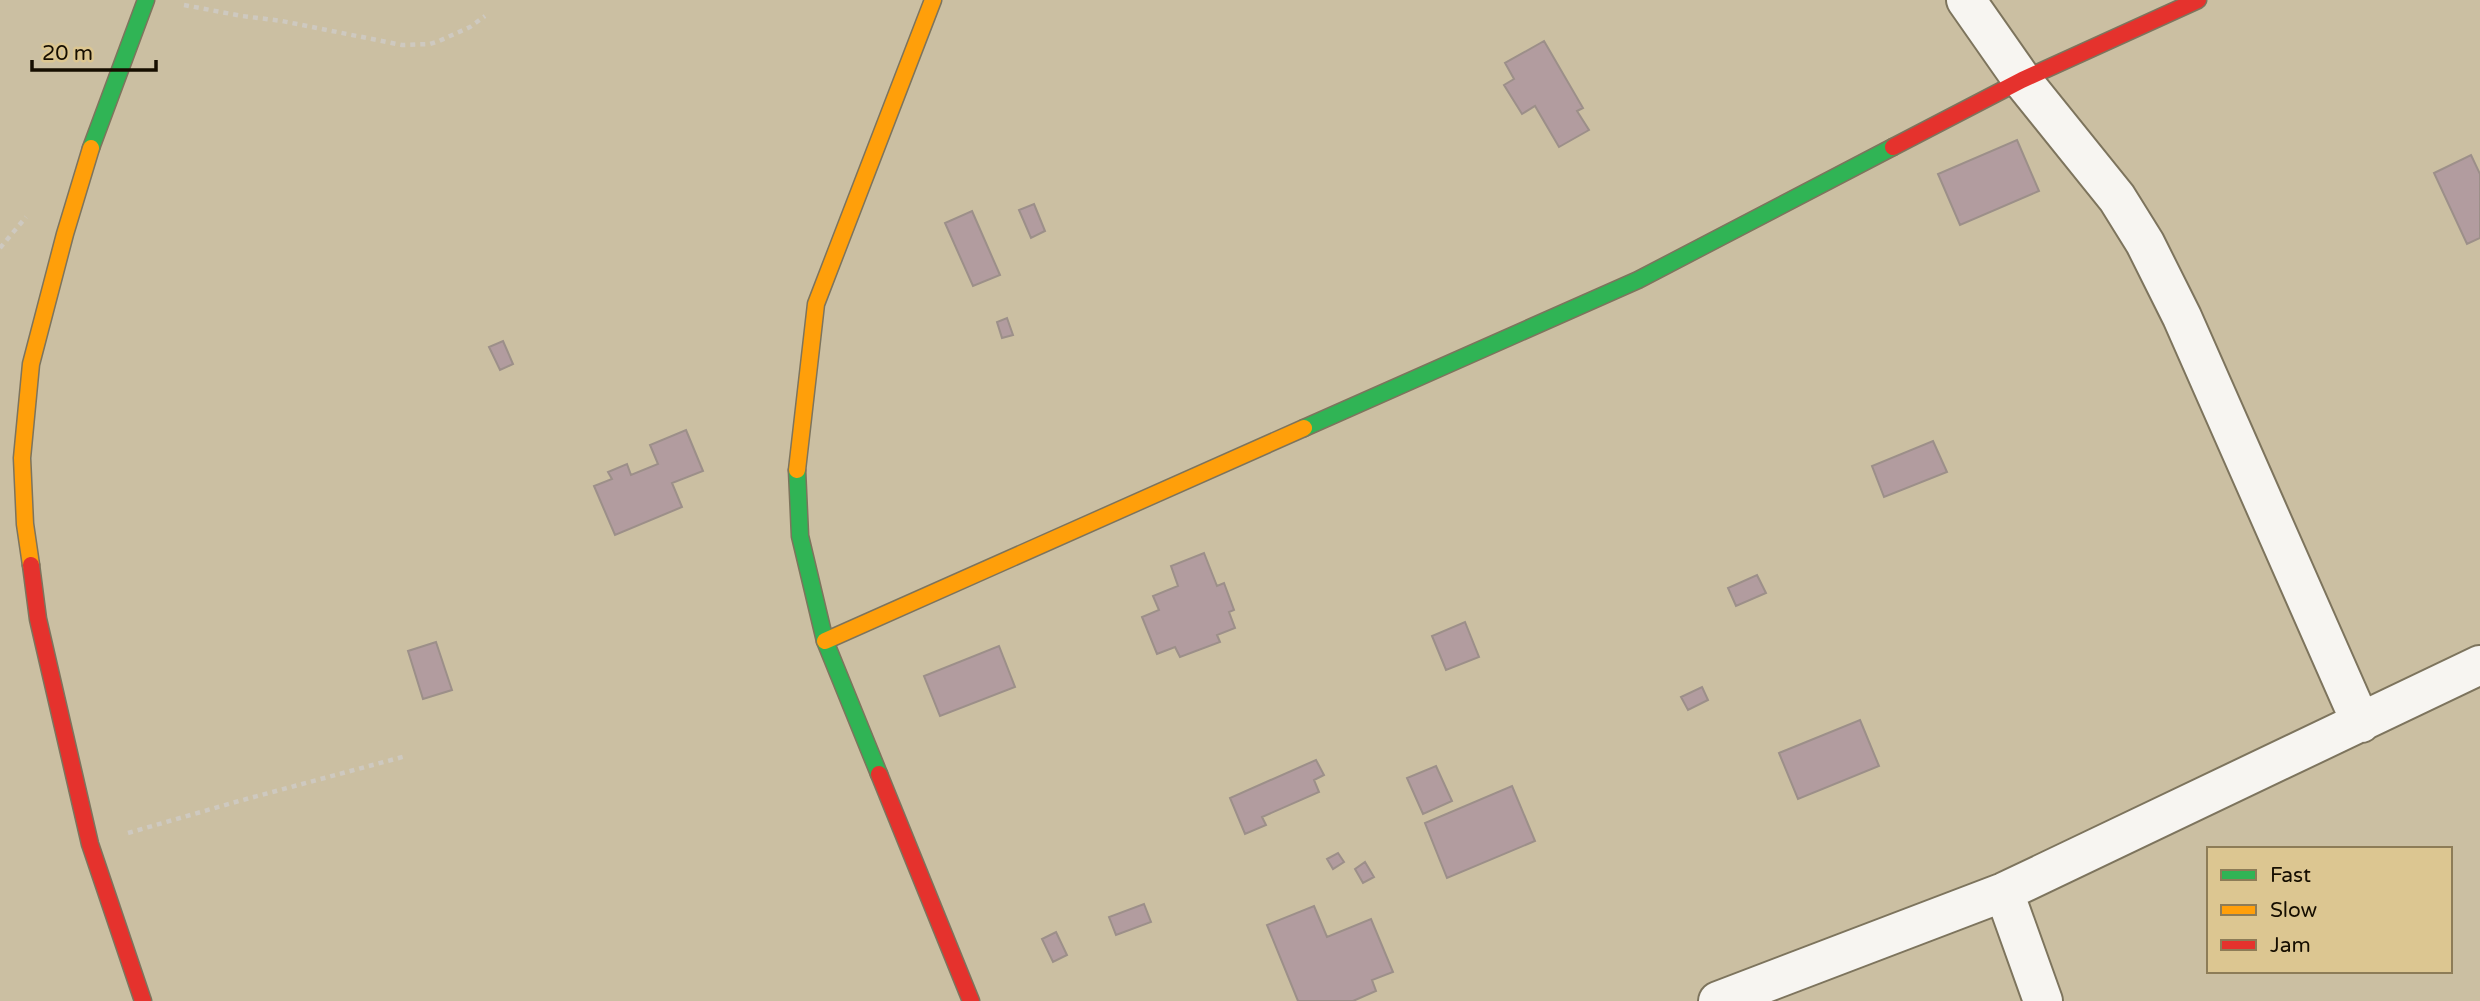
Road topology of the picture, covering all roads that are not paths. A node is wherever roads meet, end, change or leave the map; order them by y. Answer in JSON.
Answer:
{"nodes":[{"id":1,"x":146,"y":0,"type":"edge"},
{"id":2,"x":933,"y":0,"type":"edge"},
{"id":3,"x":1966,"y":0,"type":"edge"},
{"id":4,"x":2197,"y":0,"type":"edge"},
{"id":5,"x":2022,"y":80,"type":"junction"},
{"id":6,"x":825,"y":641,"type":"junction"},
{"id":7,"x":2480,"y":665,"type":"edge"},
{"id":8,"x":2361,"y":723,"type":"junction"},
{"id":9,"x":2004,"y":892,"type":"junction"},
{"id":10,"x":142,"y":1001,"type":"edge"},
{"id":11,"x":971,"y":1001,"type":"edge"},
{"id":12,"x":1718,"y":1001,"type":"edge"},
{"id":13,"x":2043,"y":1001,"type":"edge"}],
"edges":[{"from":1,"to":10,"type":"street"},
{"from":2,"to":6,"type":"street"},
{"from":3,"to":5,"type":"street"},
{"from":4,"to":5,"type":"street"},
{"from":5,"to":6,"type":"street"},
{"from":5,"to":8,"type":"street"},
{"from":6,"to":11,"type":"street"},
{"from":7,"to":8,"type":"street"},
{"from":8,"to":9,"type":"street"},
{"from":9,"to":12,"type":"street"},
{"from":9,"to":13,"type":"street"}]}
